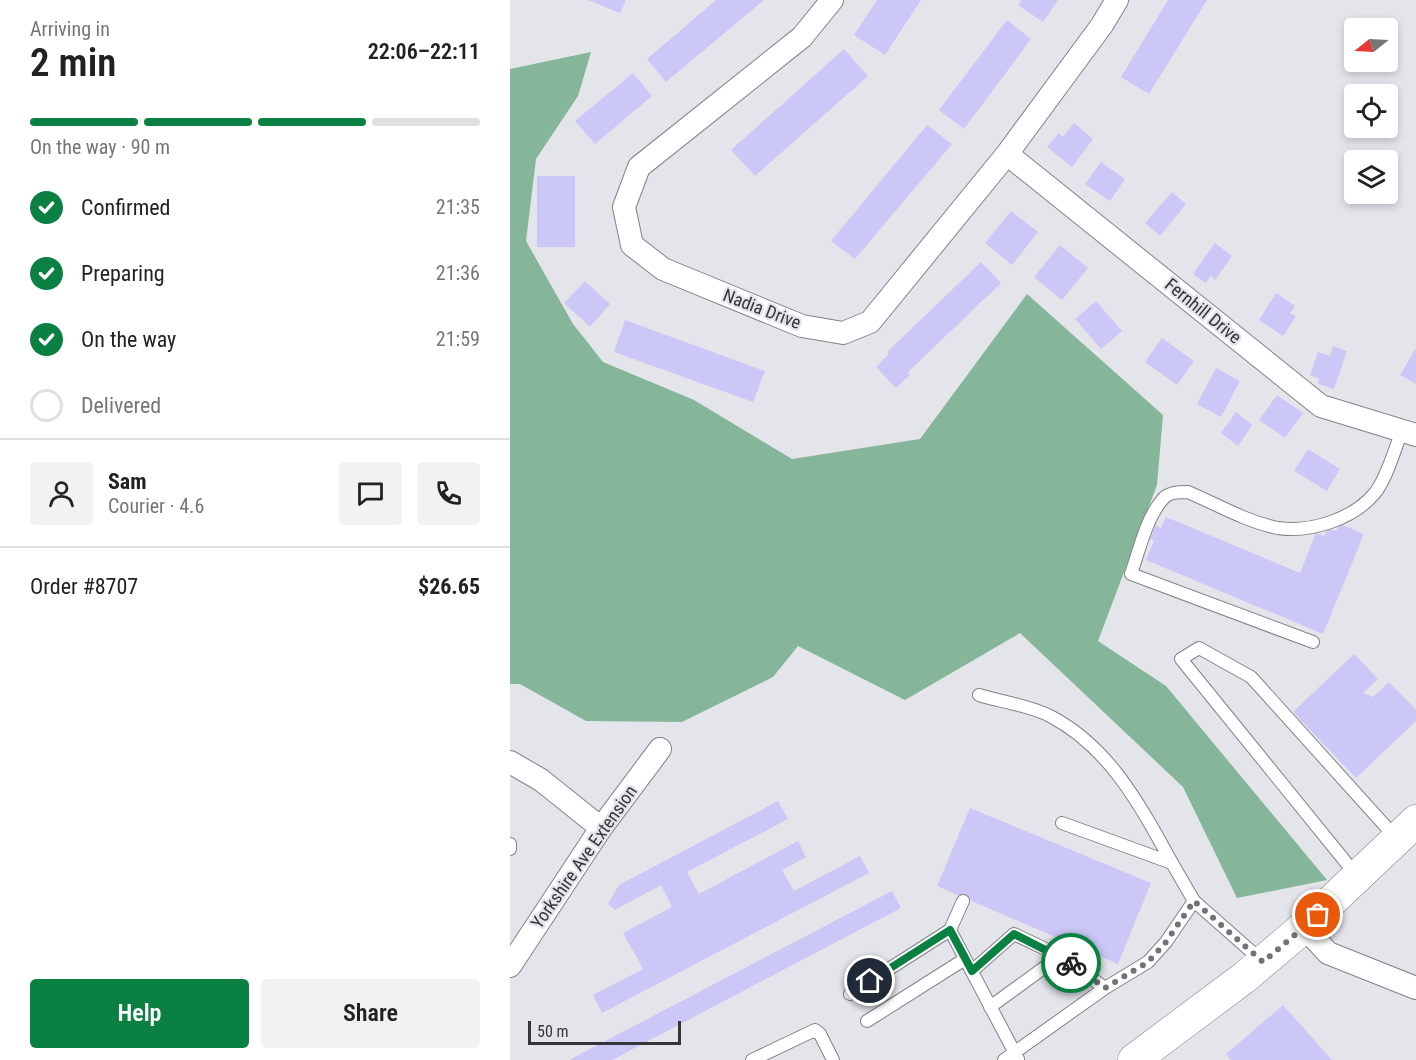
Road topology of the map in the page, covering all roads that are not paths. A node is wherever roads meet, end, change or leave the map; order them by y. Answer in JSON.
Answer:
{"nodes":[{"id":1,"x":832,"y":0,"type":"edge"},
{"id":2,"x":1117,"y":0,"type":"edge"},
{"id":3,"x":1007,"y":154,"type":"junction"},
{"id":4,"x":1409,"y":433,"type":"edge"},
{"id":5,"x":1313,"y":642,"type":"dead end"},
{"id":6,"x":979,"y":695,"type":"dead end"},
{"id":7,"x":660,"y":749,"type":"dead end"},
{"id":8,"x":510,"y":762,"type":"edge"},
{"id":9,"x":1062,"y":823,"type":"dead end"},
{"id":10,"x":601,"y":828,"type":"junction"},
{"id":11,"x":1407,"y":830,"type":"edge"},
{"id":12,"x":510,"y":844,"type":"edge"},
{"id":13,"x":510,"y":849,"type":"edge"},
{"id":14,"x":1172,"y":863,"type":"junction"},
{"id":15,"x":1358,"y":877,"type":"junction"},
{"id":16,"x":963,"y":901,"type":"dead end"},
{"id":17,"x":1194,"y":901,"type":"junction"},
{"id":18,"x":1304,"y":927,"type":"junction"},
{"id":19,"x":950,"y":930,"type":"junction"},
{"id":20,"x":1060,"y":956,"type":"junction"},
{"id":21,"x":965,"y":959,"type":"junction"},
{"id":22,"x":1263,"y":962,"type":"junction"},
{"id":23,"x":510,"y":966,"type":"edge"},
{"id":24,"x":972,"y":971,"type":"junction"},
{"id":25,"x":1105,"y":988,"type":"junction"},
{"id":26,"x":1416,"y":988,"type":"edge"},
{"id":27,"x":850,"y":994,"type":"dead end"},
{"id":28,"x":990,"y":1007,"type":"junction"},
{"id":29,"x":867,"y":1021,"type":"dead end"},
{"id":30,"x":1013,"y":1058,"type":"edge"},
{"id":31,"x":752,"y":1060,"type":"edge"},
{"id":32,"x":833,"y":1060,"type":"edge"},
{"id":33,"x":1134,"y":1060,"type":"edge"}],
"edges":[{"from":1,"to":3,"type":"street","name":"Nadia Drive"},
{"from":2,"to":3,"type":"street","name":"Nadia Drive"},
{"from":3,"to":4,"type":"street","name":"Fernhill Drive"},
{"from":4,"to":5,"type":"lane"},
{"from":6,"to":14,"type":"lane"},
{"from":7,"to":10,"type":"street","name":"Yorkshire Ave Extension"},
{"from":8,"to":10,"type":"street"},
{"from":9,"to":14,"type":"lane"},
{"from":10,"to":23,"type":"street","name":"Yorkshire Ave Extension"},
{"from":11,"to":15,"type":"main road"},
{"from":11,"to":15,"type":"lane"},
{"from":12,"to":13,"type":"lane"},
{"from":14,"to":17,"type":"lane"},
{"from":15,"to":18,"type":"main road"},
{"from":16,"to":19,"type":"lane"},
{"from":17,"to":22,"type":"lane"},
{"from":17,"to":25,"type":"lane"},
{"from":18,"to":22,"type":"main road"},
{"from":18,"to":26,"type":"street"},
{"from":19,"to":21,"type":"lane"},
{"from":19,"to":27,"type":"lane"},
{"from":20,"to":24,"type":"lane"},
{"from":20,"to":25,"type":"lane"},
{"from":20,"to":28,"type":"lane"},
{"from":21,"to":24,"type":"lane"},
{"from":21,"to":29,"type":"lane"},
{"from":22,"to":33,"type":"main road"},
{"from":24,"to":28,"type":"lane"},
{"from":25,"to":30,"type":"lane"},
{"from":28,"to":30,"type":"lane"},
{"from":31,"to":32,"type":"lane"}]}
